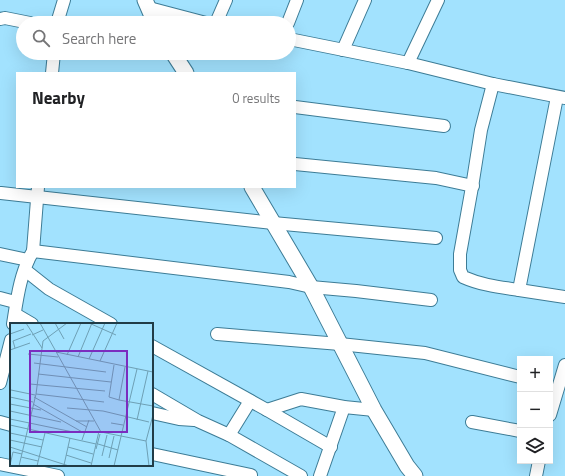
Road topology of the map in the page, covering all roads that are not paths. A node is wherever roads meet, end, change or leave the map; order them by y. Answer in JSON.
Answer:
{"nodes":[{"id":1,"x":64,"y":0,"type":"edge"},
{"id":2,"x":226,"y":0,"type":"edge"},
{"id":3,"x":297,"y":0,"type":"edge"},
{"id":4,"x":365,"y":0,"type":"edge"},
{"id":5,"x":438,"y":0,"type":"edge"},
{"id":6,"x":147,"y":4,"type":"edge"},
{"id":7,"x":59,"y":16,"type":"edge"},
{"id":8,"x":153,"y":16,"type":"edge"},
{"id":9,"x":184,"y":16,"type":"edge"},
{"id":10,"x":219,"y":16,"type":"edge"},
{"id":11,"x":291,"y":16,"type":"edge"},
{"id":12,"x":0,"y":19,"type":"edge"},
{"id":13,"x":16,"y":20,"type":"edge"},
{"id":14,"x":296,"y":40,"type":"edge"},
{"id":15,"x":343,"y":50,"type":"junction"},
{"id":16,"x":53,"y":60,"type":"edge"},
{"id":17,"x":178,"y":60,"type":"edge"},
{"id":18,"x":408,"y":63,"type":"junction"},
{"id":19,"x":52,"y":72,"type":"edge"},
{"id":20,"x":185,"y":72,"type":"edge"},
{"id":21,"x":493,"y":84,"type":"junction"},
{"id":22,"x":561,"y":98,"type":"edge"},
{"id":23,"x":296,"y":107,"type":"edge"},
{"id":24,"x":444,"y":126,"type":"dead end"},
{"id":25,"x":296,"y":164,"type":"edge"},
{"id":26,"x":472,"y":186,"type":"junction"},
{"id":27,"x":253,"y":188,"type":"edge"},
{"id":28,"x":37,"y":191,"type":"edge"},
{"id":29,"x":1,"y":192,"type":"edge"},
{"id":30,"x":273,"y":223,"type":"junction"},
{"id":31,"x":436,"y":238,"type":"dead end"},
{"id":32,"x":0,"y":254,"type":"edge"},
{"id":33,"x":28,"y":261,"type":"junction"},
{"id":34,"x":311,"y":287,"type":"junction"},
{"id":35,"x":518,"y":290,"type":"junction"},
{"id":36,"x":565,"y":297,"type":"edge"},
{"id":37,"x":0,"y":298,"type":"edge"},
{"id":38,"x":431,"y":300,"type":"dead end"},
{"id":39,"x":14,"y":313,"type":"edge"},
{"id":40,"x":30,"y":323,"type":"edge"},
{"id":41,"x":109,"y":323,"type":"edge"},
{"id":42,"x":217,"y":334,"type":"dead end"},
{"id":43,"x":0,"y":337,"type":"edge"},
{"id":44,"x":10,"y":340,"type":"edge"},
{"id":45,"x":10,"y":344,"type":"edge"},
{"id":46,"x":340,"y":344,"type":"junction"},
{"id":47,"x":153,"y":347,"type":"edge"},
{"id":48,"x":565,"y":365,"type":"edge"},
{"id":49,"x":517,"y":376,"type":"edge"},
{"id":50,"x":0,"y":383,"type":"edge"},
{"id":51,"x":10,"y":385,"type":"edge"},
{"id":52,"x":558,"y":386,"type":"edge"},
{"id":53,"x":153,"y":395,"type":"edge"},
{"id":54,"x":250,"y":400,"type":"junction"},
{"id":55,"x":553,"y":404,"type":"edge"},
{"id":56,"x":344,"y":407,"type":"junction"},
{"id":57,"x":267,"y":410,"type":"junction"},
{"id":58,"x":374,"y":410,"type":"junction"},
{"id":59,"x":153,"y":413,"type":"edge"},
{"id":60,"x":198,"y":421,"type":"junction"},
{"id":61,"x":0,"y":422,"type":"edge"},
{"id":62,"x":472,"y":422,"type":"dead end"},
{"id":63,"x":10,"y":425,"type":"edge"},
{"id":64,"x":517,"y":430,"type":"edge"},
{"id":65,"x":229,"y":435,"type":"junction"},
{"id":66,"x":331,"y":447,"type":"junction"},
{"id":67,"x":153,"y":454,"type":"edge"},
{"id":68,"x":0,"y":464,"type":"edge"},
{"id":69,"x":538,"y":464,"type":"edge"},
{"id":70,"x":411,"y":474,"type":"edge"},
{"id":71,"x":251,"y":475,"type":"dead end"},
{"id":72,"x":58,"y":476,"type":"edge"},
{"id":73,"x":301,"y":476,"type":"edge"},
{"id":74,"x":320,"y":476,"type":"edge"},
{"id":75,"x":536,"y":476,"type":"edge"}],
"edges":[{"from":1,"to":7,"type":"street"},
{"from":2,"to":10,"type":"street"},
{"from":3,"to":11,"type":"street"},
{"from":4,"to":15,"type":"street"},
{"from":5,"to":18,"type":"street"},
{"from":6,"to":8,"type":"street"},
{"from":6,"to":9,"type":"street"},
{"from":12,"to":13,"type":"street"},
{"from":14,"to":15,"type":"street"},
{"from":15,"to":18,"type":"street"},
{"from":16,"to":19,"type":"street"},
{"from":17,"to":20,"type":"street"},
{"from":18,"to":21,"type":"street"},
{"from":21,"to":22,"type":"street"},
{"from":21,"to":26,"type":"street"},
{"from":22,"to":35,"type":"street"},
{"from":23,"to":24,"type":"street"},
{"from":25,"to":26,"type":"street"},
{"from":26,"to":35,"type":"street"},
{"from":27,"to":30,"type":"street"},
{"from":28,"to":29,"type":"street"},
{"from":28,"to":30,"type":"street"},
{"from":28,"to":33,"type":"street"},
{"from":30,"to":31,"type":"street"},
{"from":30,"to":34,"type":"street"},
{"from":32,"to":33,"type":"street"},
{"from":33,"to":34,"type":"street"},
{"from":33,"to":39,"type":"street"},
{"from":33,"to":41,"type":"street"},
{"from":34,"to":38,"type":"street"},
{"from":34,"to":46,"type":"street"},
{"from":35,"to":36,"type":"street"},
{"from":37,"to":39,"type":"street"},
{"from":39,"to":40,"type":"street"},
{"from":42,"to":46,"type":"street"},
{"from":43,"to":44,"type":"street"},
{"from":45,"to":50,"type":"street"},
{"from":46,"to":49,"type":"street"},
{"from":46,"to":58,"type":"street"},
{"from":47,"to":54,"type":"street"},
{"from":48,"to":52,"type":"street"},
{"from":50,"to":51,"type":"street"},
{"from":52,"to":55,"type":"street"},
{"from":53,"to":60,"type":"street"},
{"from":54,"to":57,"type":"street"},
{"from":54,"to":65,"type":"street"},
{"from":56,"to":57,"type":"street"},
{"from":56,"to":58,"type":"street"},
{"from":56,"to":66,"type":"street"},
{"from":57,"to":66,"type":"street"},
{"from":58,"to":70,"type":"street"},
{"from":59,"to":60,"type":"street"},
{"from":60,"to":65,"type":"street"},
{"from":61,"to":63,"type":"street"},
{"from":62,"to":64,"type":"street"},
{"from":65,"to":73,"type":"street"},
{"from":66,"to":74,"type":"street"},
{"from":67,"to":71,"type":"street"},
{"from":68,"to":72,"type":"street"},
{"from":69,"to":75,"type":"street"}]}
